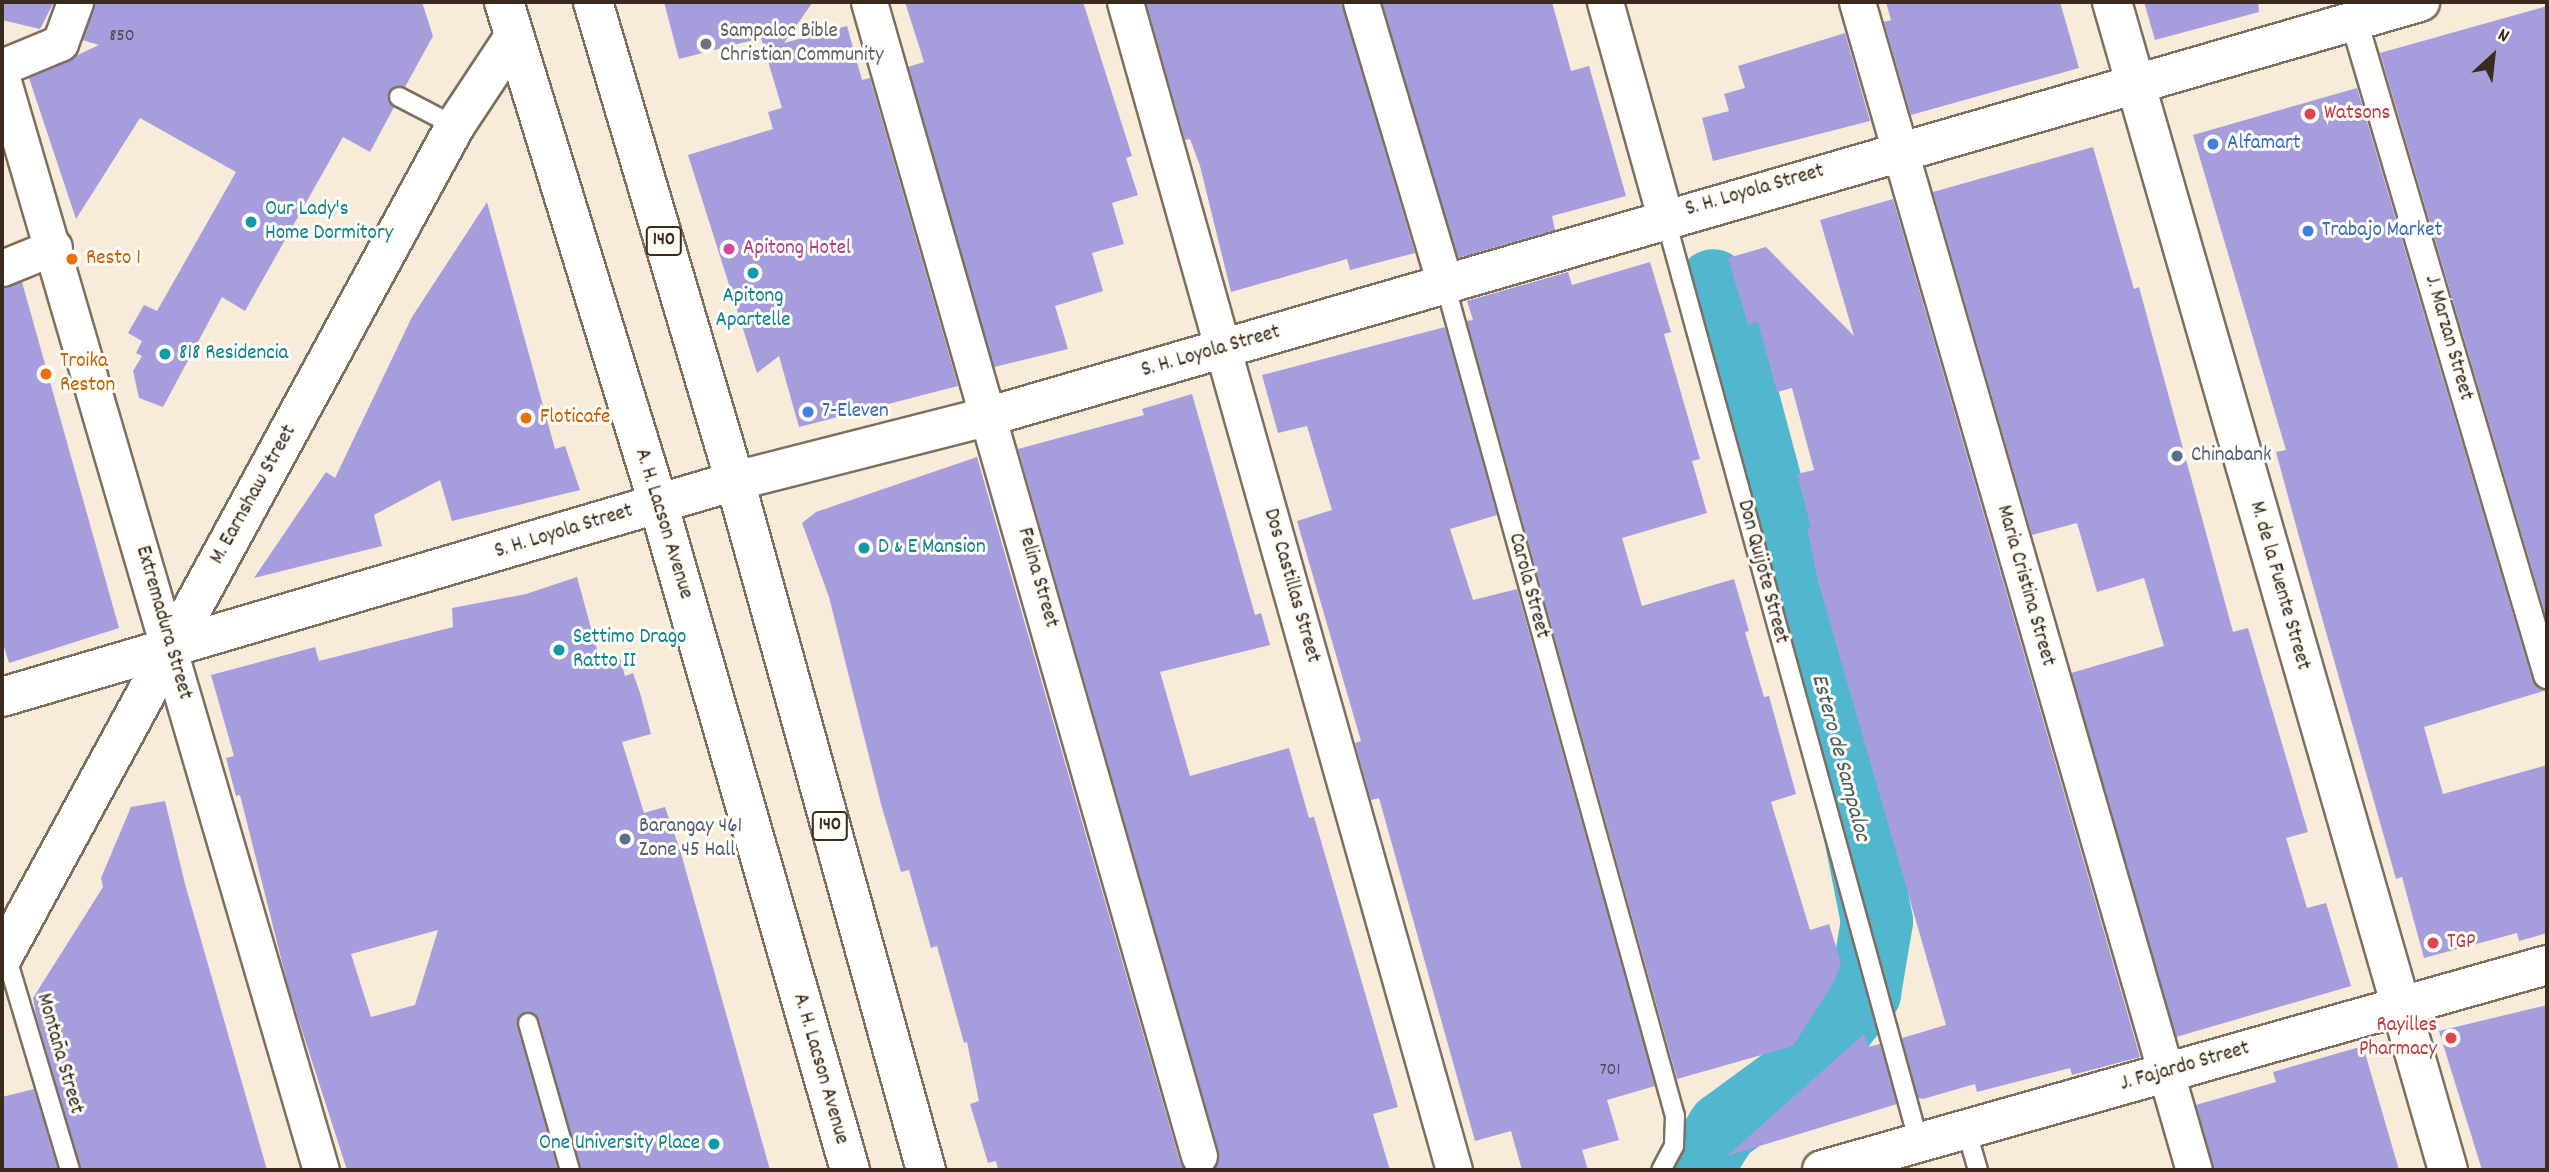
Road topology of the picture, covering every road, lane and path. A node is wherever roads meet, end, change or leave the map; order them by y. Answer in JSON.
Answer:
{"nodes":[{"id":1,"x":75,"y":2,"type":"edge"},
{"id":2,"x":593,"y":2,"type":"edge"},
{"id":3,"x":869,"y":2,"type":"edge"},
{"id":4,"x":1125,"y":2,"type":"edge"},
{"id":5,"x":1361,"y":2,"type":"edge"},
{"id":6,"x":1605,"y":2,"type":"edge"},
{"id":7,"x":1857,"y":2,"type":"edge"},
{"id":8,"x":2112,"y":2,"type":"edge"},
{"id":9,"x":2420,"y":2,"type":"edge"},
{"id":10,"x":2352,"y":11,"type":"edge"},
{"id":11,"x":509,"y":19,"type":"edge"},
{"id":12,"x":2,"y":67,"type":"edge"},
{"id":13,"x":2,"y":78,"type":"edge"},
{"id":14,"x":2134,"y":82,"type":"junction"},
{"id":15,"x":399,"y":97,"type":"dead end"},
{"id":16,"x":456,"y":126,"type":"junction"},
{"id":17,"x":1899,"y":149,"type":"junction"},
{"id":18,"x":1665,"y":218,"type":"junction"},
{"id":19,"x":54,"y":247,"type":"junction"},
{"id":20,"x":2,"y":268,"type":"edge"},
{"id":21,"x":1445,"y":284,"type":"junction"},
{"id":22,"x":1224,"y":348,"type":"junction"},
{"id":23,"x":990,"y":416,"type":"junction"},
{"id":24,"x":736,"y":481,"type":"junction"},
{"id":25,"x":659,"y":503,"type":"junction"},
{"id":26,"x":170,"y":648,"type":"junction"},
{"id":27,"x":2547,"y":675,"type":"edge"},
{"id":28,"x":2,"y":697,"type":"edge"},
{"id":29,"x":4,"y":955,"type":"edge"},
{"id":30,"x":2547,"y":965,"type":"edge"},
{"id":31,"x":2398,"y":1004,"type":"junction"},
{"id":32,"x":528,"y":1023,"type":"dead end"},
{"id":33,"x":2164,"y":1074,"type":"junction"},
{"id":34,"x":1966,"y":1129,"type":"junction"},
{"id":35,"x":1919,"y":1143,"type":"junction"},
{"id":36,"x":1199,"y":1156,"type":"dead end"},
{"id":37,"x":70,"y":1170,"type":"edge"},
{"id":38,"x":321,"y":1170,"type":"edge"},
{"id":39,"x":570,"y":1170,"type":"edge"},
{"id":40,"x":849,"y":1170,"type":"edge"},
{"id":41,"x":926,"y":1170,"type":"edge"},
{"id":42,"x":1454,"y":1170,"type":"edge"},
{"id":43,"x":1661,"y":1170,"type":"edge"},
{"id":44,"x":1822,"y":1170,"type":"edge"},
{"id":45,"x":1978,"y":1170,"type":"edge"},
{"id":46,"x":2194,"y":1170,"type":"edge"},
{"id":47,"x":2448,"y":1170,"type":"edge"}],
"edges":[{"from":1,"to":12,"type":"street"},
{"from":2,"to":24,"type":"street","number":"140"},
{"from":3,"to":23,"type":"street","name":"Felina Street"},
{"from":4,"to":22,"type":"street","name":"Dos Castillas Street"},
{"from":5,"to":21,"type":"street","name":"Carola Street"},
{"from":6,"to":18,"type":"street","name":"Don Quijote Street"},
{"from":7,"to":17,"type":"street","name":"Maria Cristina Street"},
{"from":8,"to":14,"type":"street","name":"M. de la Fuente Street"},
{"from":9,"to":10,"type":"street","name":"S. H. Loyola Street"},
{"from":10,"to":14,"type":"street","name":"S. H. Loyola Street"},
{"from":10,"to":27,"type":"street","name":"J. Marzan Street"},
{"from":11,"to":16,"type":"street","name":"M. Earnshaw Street"},
{"from":11,"to":25,"type":"street","name":"A. H. Lacson Avenue"},
{"from":13,"to":19,"type":"street","name":"Extremadura Street"},
{"from":14,"to":17,"type":"street","name":"S. H. Loyola Street"},
{"from":14,"to":31,"type":"street","name":"M. de la Fuente Street"},
{"from":15,"to":16,"type":"lane"},
{"from":16,"to":26,"type":"street","name":"M. Earnshaw Street"},
{"from":17,"to":18,"type":"street","name":"S. H. Loyola Street"},
{"from":17,"to":33,"type":"street","name":"Maria Cristina Street"},
{"from":18,"to":21,"type":"street","name":"S. H. Loyola Street"},
{"from":18,"to":35,"type":"lane","name":"Don Quijote Street"},
{"from":19,"to":20,"type":"street"},
{"from":19,"to":26,"type":"street","name":"Extremadura Street"},
{"from":21,"to":22,"type":"street","name":"S. H. Loyola Street"},
{"from":21,"to":43,"type":"lane","name":"Carola Street"},
{"from":22,"to":23,"type":"street","name":"S. H. Loyola Street"},
{"from":22,"to":42,"type":"street","name":"Dos Castillas Street"},
{"from":23,"to":24,"type":"street","name":"S. H. Loyola Street"},
{"from":23,"to":36,"type":"street","name":"Felina Street"},
{"from":24,"to":25,"type":"street","name":"S. H. Loyola Street"},
{"from":24,"to":41,"type":"street","number":"140"},
{"from":25,"to":26,"type":"street","name":"S. H. Loyola Street"},
{"from":25,"to":40,"type":"street","name":"A. H. Lacson Avenue"},
{"from":26,"to":28,"type":"street","name":"S. H. Loyola Street"},
{"from":26,"to":29,"type":"street","name":"M. Earnshaw Street"},
{"from":26,"to":38,"type":"street","name":"Extremadura Street"},
{"from":29,"to":37,"type":"lane","name":"Montaña Street"},
{"from":30,"to":31,"type":"street","name":"J. Fajardo Street"},
{"from":31,"to":33,"type":"street","name":"J. Fajardo Street"},
{"from":31,"to":47,"type":"street","name":"M. de la Fuente Street"},
{"from":32,"to":39,"type":"lane"},
{"from":33,"to":34,"type":"street","name":"J. Fajardo Street"},
{"from":33,"to":46,"type":"street","name":"Maria Cristina Street"},
{"from":34,"to":35,"type":"street","name":"J. Fajardo Street"},
{"from":34,"to":45,"type":"lane"},
{"from":35,"to":44,"type":"street","name":"J. Fajardo Street"}]}
